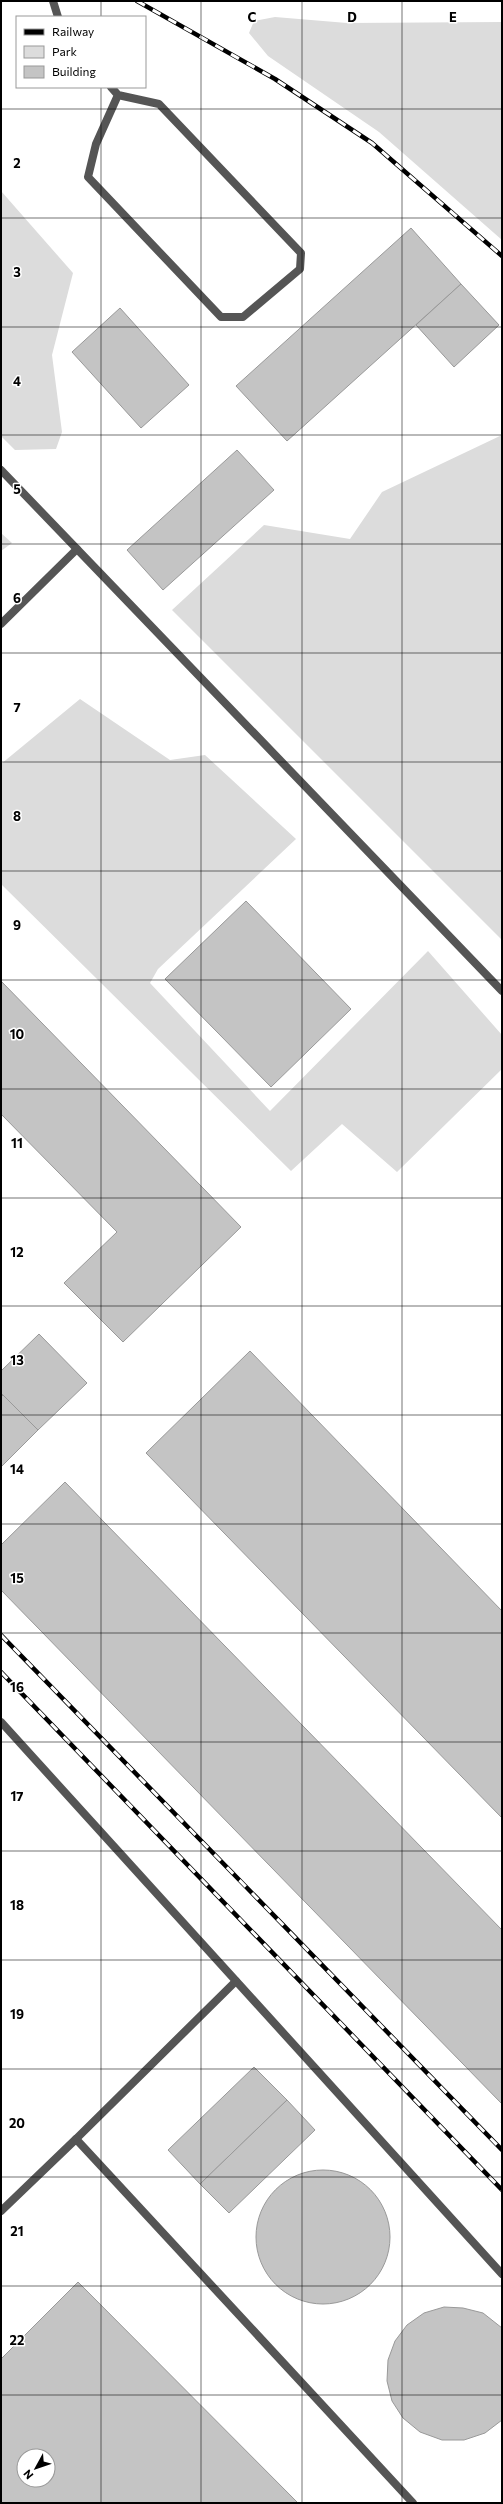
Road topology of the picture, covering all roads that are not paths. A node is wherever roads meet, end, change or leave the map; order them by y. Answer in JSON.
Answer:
{"nodes":[{"id":1,"x":53,"y":1,"type":"edge"},
{"id":2,"x":58,"y":16,"type":"edge"},
{"id":3,"x":112,"y":88,"type":"edge"},
{"id":4,"x":118,"y":94,"type":"junction"},
{"id":5,"x":1,"y":470,"type":"edge"},
{"id":6,"x":77,"y":549,"type":"junction"},
{"id":7,"x":1,"y":624,"type":"edge"},
{"id":8,"x":502,"y":991,"type":"edge"},
{"id":9,"x":1,"y":1722,"type":"edge"},
{"id":10,"x":236,"y":1981,"type":"junction"},
{"id":11,"x":76,"y":2138,"type":"junction"},
{"id":12,"x":1,"y":2211,"type":"edge"},
{"id":13,"x":502,"y":2274,"type":"edge"},
{"id":14,"x":412,"y":2503,"type":"edge"}],
"edges":[{"from":1,"to":2,"type":"lane"},
{"from":3,"to":4,"type":"lane"},
{"from":4,"to":4,"type":"lane"},
{"from":5,"to":6,"type":"lane"},
{"from":6,"to":7,"type":"lane"},
{"from":6,"to":8,"type":"lane"},
{"from":9,"to":10,"type":"lane"},
{"from":10,"to":11,"type":"lane"},
{"from":10,"to":13,"type":"lane"},
{"from":11,"to":12,"type":"lane"},
{"from":11,"to":14,"type":"lane"}]}
